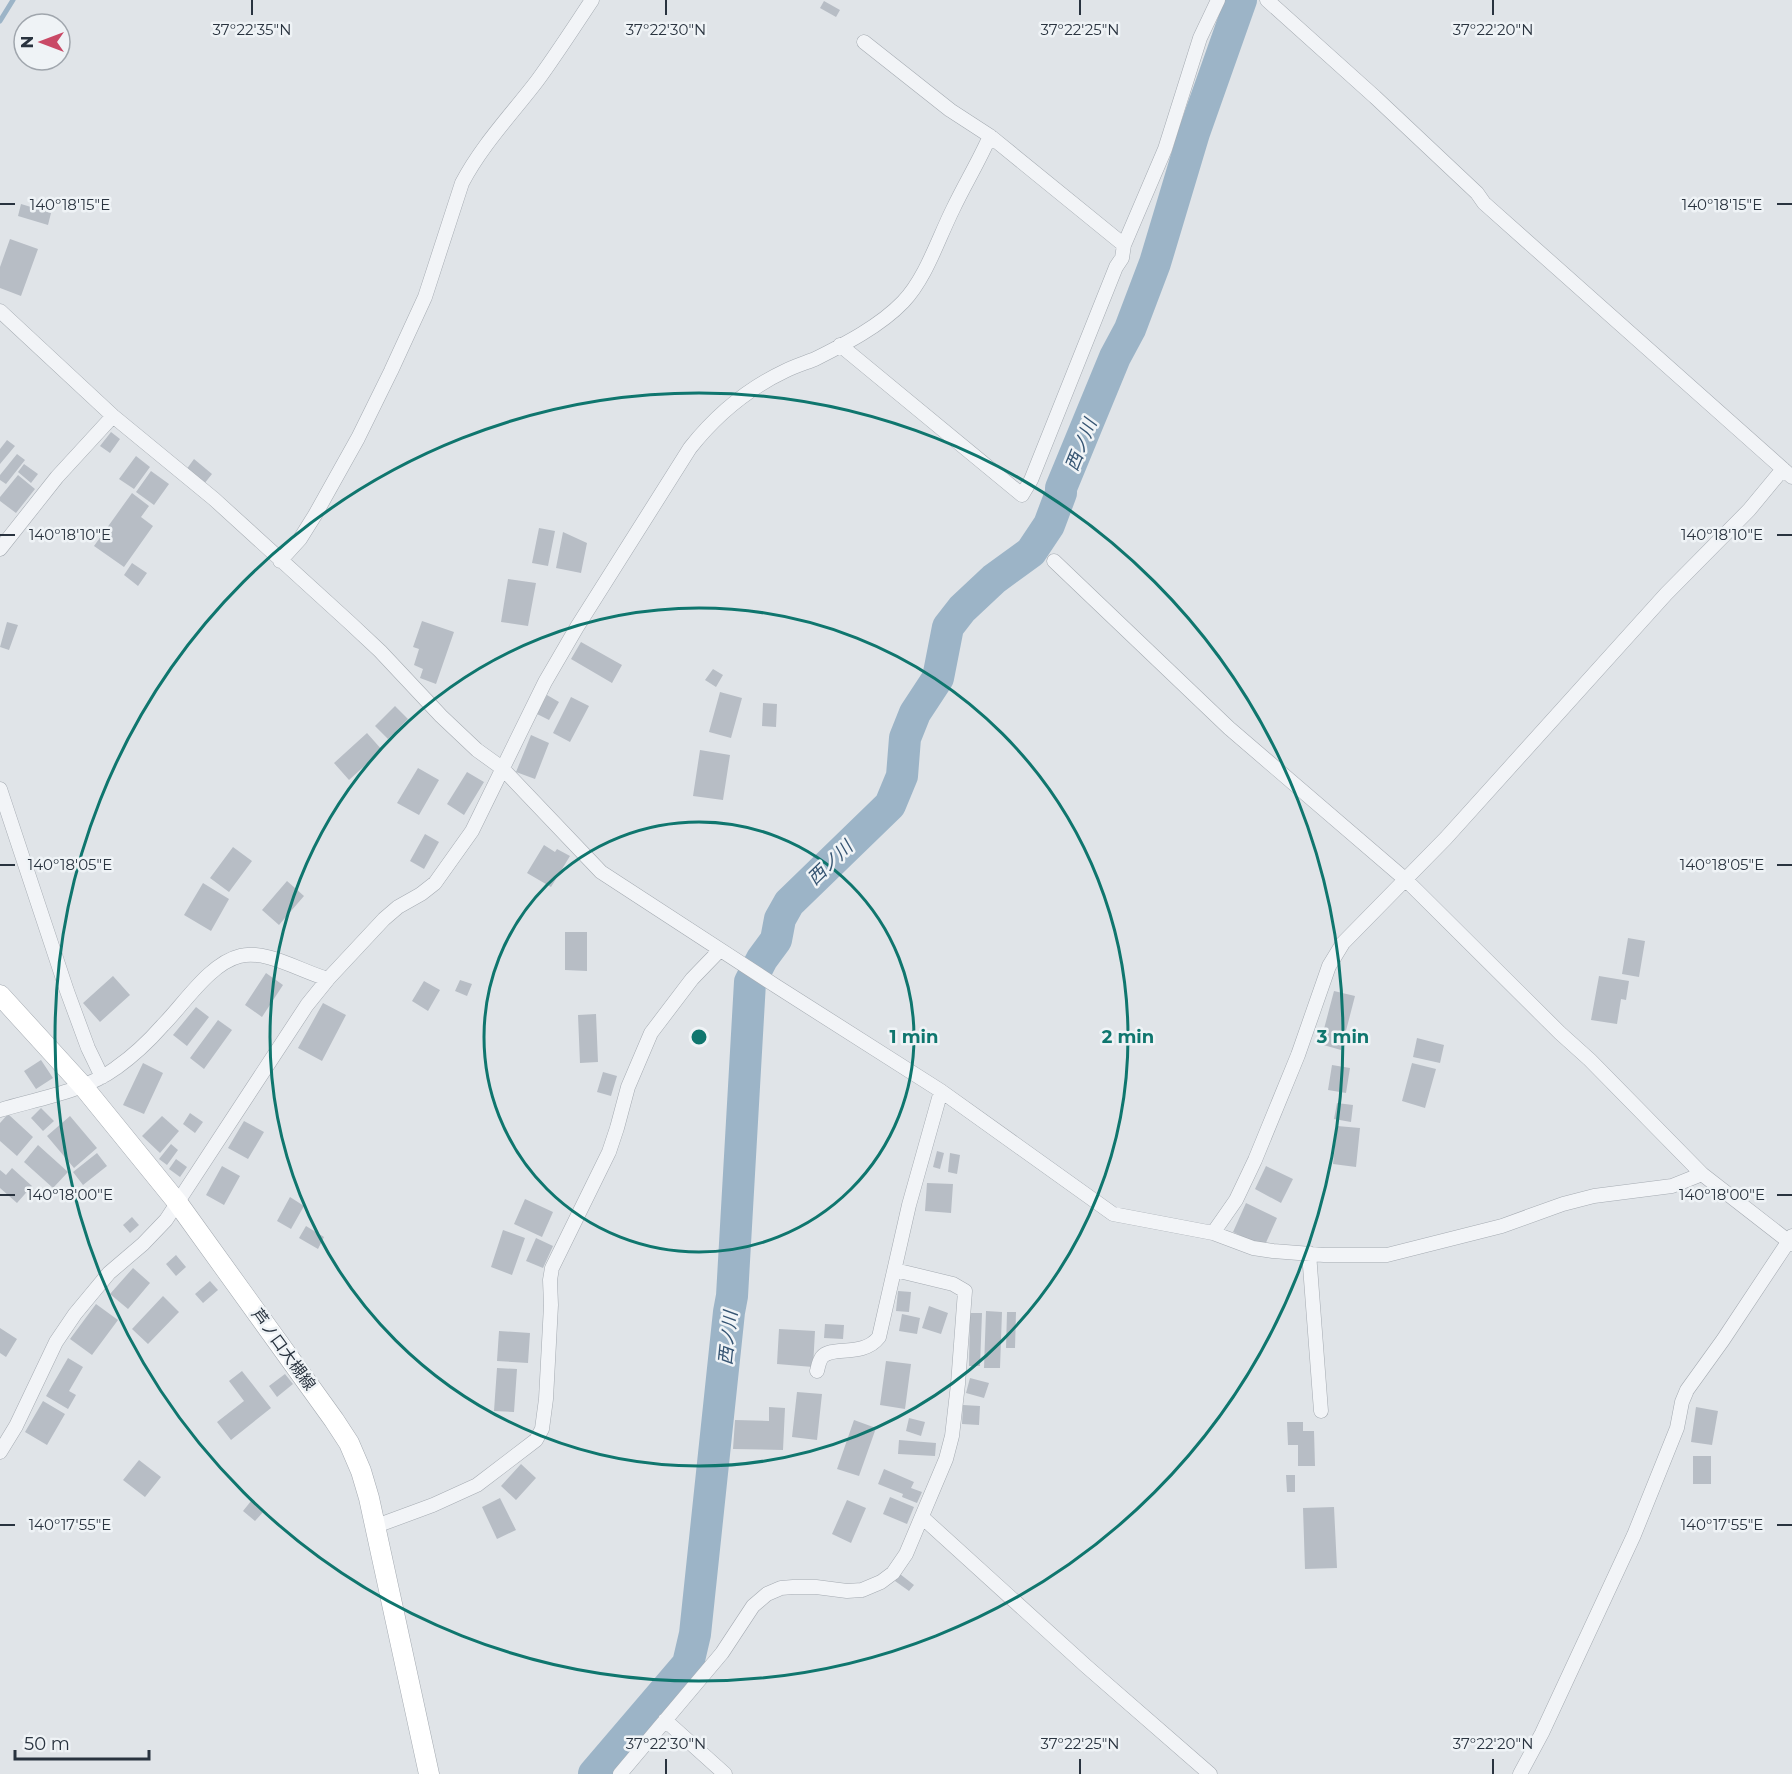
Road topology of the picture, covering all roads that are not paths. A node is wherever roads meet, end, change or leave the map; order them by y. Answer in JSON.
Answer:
{"nodes":[{"id":1,"x":592,"y":0,"type":"edge"},
{"id":2,"x":1218,"y":0,"type":"edge"},
{"id":3,"x":1267,"y":0,"type":"edge"},
{"id":4,"x":864,"y":42,"type":"dead end"},
{"id":5,"x":990,"y":136,"type":"junction"},
{"id":6,"x":1125,"y":245,"type":"junction"},
{"id":7,"x":0,"y":311,"type":"edge"},
{"id":8,"x":840,"y":345,"type":"junction"},
{"id":9,"x":113,"y":416,"type":"junction"},
{"id":10,"x":1788,"y":473,"type":"edge"},
{"id":11,"x":0,"y":549,"type":"edge"},
{"id":12,"x":280,"y":561,"type":"junction"},
{"id":13,"x":1054,"y":561,"type":"dead end"},
{"id":14,"x":502,"y":768,"type":"junction"},
{"id":15,"x":0,"y":789,"type":"edge"},
{"id":16,"x":1406,"y":880,"type":"junction"},
{"id":17,"x":720,"y":950,"type":"junction"},
{"id":18,"x":328,"y":979,"type":"junction"},
{"id":19,"x":0,"y":995,"type":"edge"},
{"id":20,"x":102,"y":1077,"type":"junction"},
{"id":21,"x":82,"y":1085,"type":"junction"},
{"id":22,"x":941,"y":1090,"type":"junction"},
{"id":23,"x":0,"y":1110,"type":"edge"},
{"id":24,"x":1702,"y":1173,"type":"junction"},
{"id":25,"x":177,"y":1202,"type":"junction"},
{"id":26,"x":1213,"y":1233,"type":"junction"},
{"id":27,"x":1791,"y":1240,"type":"edge"},
{"id":28,"x":1309,"y":1253,"type":"junction"},
{"id":29,"x":895,"y":1270,"type":"junction"},
{"id":30,"x":817,"y":1371,"type":"dead end"},
{"id":31,"x":1321,"y":1412,"type":"dead end"},
{"id":32,"x":0,"y":1452,"type":"edge"},
{"id":33,"x":923,"y":1518,"type":"junction"},
{"id":34,"x":376,"y":1526,"type":"junction"},
{"id":35,"x":665,"y":1720,"type":"junction"},
{"id":36,"x":429,"y":1774,"type":"edge"},
{"id":37,"x":620,"y":1774,"type":"edge"},
{"id":38,"x":725,"y":1774,"type":"edge"},
{"id":39,"x":1210,"y":1774,"type":"edge"},
{"id":40,"x":1521,"y":1774,"type":"edge"}],
"edges":[{"from":1,"to":12,"type":"street"},
{"from":2,"to":6,"type":"street"},
{"from":3,"to":10,"type":"street"},
{"from":4,"to":5,"type":"street"},
{"from":5,"to":6,"type":"street"},
{"from":5,"to":8,"type":"street"},
{"from":6,"to":8,"type":"street"},
{"from":7,"to":9,"type":"street"},
{"from":8,"to":14,"type":"street"},
{"from":9,"to":11,"type":"street"},
{"from":9,"to":12,"type":"street"},
{"from":10,"to":16,"type":"street"},
{"from":12,"to":14,"type":"street"},
{"from":13,"to":16,"type":"street"},
{"from":14,"to":17,"type":"street"},
{"from":14,"to":18,"type":"street"},
{"from":15,"to":20,"type":"street"},
{"from":16,"to":24,"type":"street"},
{"from":16,"to":26,"type":"street"},
{"from":17,"to":22,"type":"street"},
{"from":17,"to":34,"type":"street"},
{"from":18,"to":20,"type":"street"},
{"from":18,"to":25,"type":"street"},
{"from":19,"to":21,"type":"main road","name":"芦ノ口大槻線"},
{"from":20,"to":21,"type":"street"},
{"from":21,"to":23,"type":"street"},
{"from":21,"to":25,"type":"main road","name":"芦ノ口大槻線"},
{"from":22,"to":26,"type":"street"},
{"from":22,"to":29,"type":"street"},
{"from":24,"to":27,"type":"street"},
{"from":24,"to":28,"type":"street"},
{"from":25,"to":32,"type":"street"},
{"from":25,"to":34,"type":"main road","name":"芦ノ口大槻線"},
{"from":26,"to":28,"type":"street"},
{"from":27,"to":40,"type":"street"},
{"from":28,"to":31,"type":"street"},
{"from":29,"to":30,"type":"street"},
{"from":29,"to":33,"type":"street"},
{"from":33,"to":35,"type":"street"},
{"from":33,"to":39,"type":"street"},
{"from":34,"to":36,"type":"main road","name":"芦ノ口大槻線"},
{"from":35,"to":37,"type":"street"},
{"from":35,"to":38,"type":"street"}]}
